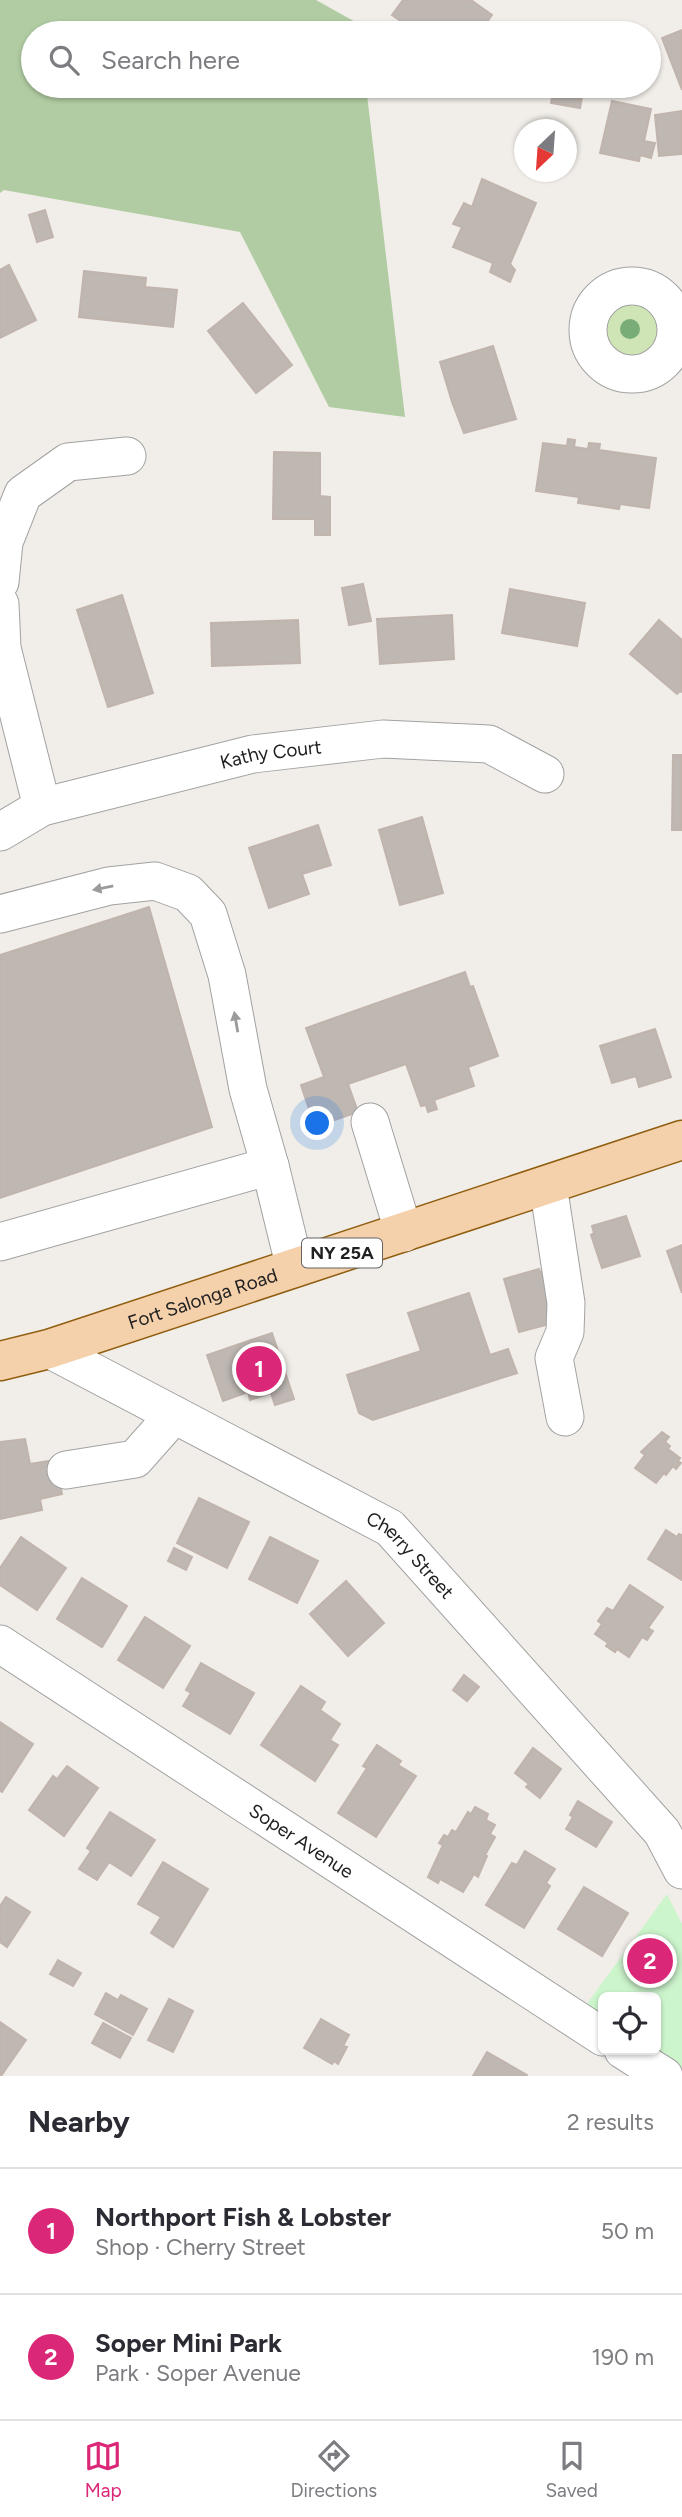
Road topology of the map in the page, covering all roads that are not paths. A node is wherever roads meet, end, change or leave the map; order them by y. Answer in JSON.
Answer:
{"nodes":[{"id":1,"x":127,"y":456,"type":"dead end"},
{"id":2,"x":0,"y":582,"type":"edge"},
{"id":3,"x":0,"y":604,"type":"edge"},
{"id":4,"x":545,"y":774,"type":"dead end"},
{"id":5,"x":42,"y":807,"type":"junction"},
{"id":6,"x":0,"y":832,"type":"edge"},
{"id":7,"x":0,"y":914,"type":"edge"},
{"id":8,"x":370,"y":1122,"type":"dead end"},
{"id":9,"x":682,"y":1140,"type":"edge"},
{"id":10,"x":270,"y":1166,"type":"junction"},
{"id":11,"x":548,"y":1185,"type":"junction"},
{"id":12,"x":404,"y":1233,"type":"junction"},
{"id":13,"x":0,"y":1242,"type":"edge"},
{"id":14,"x":295,"y":1268,"type":"junction"},
{"id":15,"x":49,"y":1349,"type":"junction"},
{"id":16,"x":0,"y":1361,"type":"edge"},
{"id":17,"x":174,"y":1415,"type":"junction"},
{"id":18,"x":565,"y":1417,"type":"dead end"},
{"id":19,"x":66,"y":1470,"type":"dead end"},
{"id":20,"x":0,"y":1644,"type":"edge"},
{"id":21,"x":682,"y":1870,"type":"edge"},
{"id":22,"x":598,"y":2034,"type":"edge"},
{"id":23,"x":631,"y":2055,"type":"edge"},
{"id":24,"x":664,"y":2076,"type":"edge"}],
"edges":[{"from":1,"to":2,"type":"street"},
{"from":3,"to":5,"type":"street"},
{"from":4,"to":5,"type":"street","name":"Kathy Court"},
{"from":5,"to":6,"type":"street","name":"Kathy Court"},
{"from":10,"to":7,"type":"street","one_way":true},
{"from":8,"to":12,"type":"street"},
{"from":9,"to":11,"type":"main road","name":"Fort Salonga Road","number":"NY 25A"},
{"from":10,"to":13,"type":"street"},
{"from":10,"to":14,"type":"street"},
{"from":11,"to":12,"type":"main road","name":"Fort Salonga Road","number":"NY 25A"},
{"from":11,"to":18,"type":"street"},
{"from":12,"to":14,"type":"main road","name":"Fort Salonga Road","number":"NY 25A"},
{"from":14,"to":15,"type":"main road","name":"Fort Salonga Road","number":"NY 25A"},
{"from":15,"to":16,"type":"main road","name":"Fort Salonga Road","number":"NY 25A"},
{"from":15,"to":17,"type":"street","name":"Cherry Street"},
{"from":17,"to":19,"type":"street"},
{"from":17,"to":21,"type":"street","name":"Cherry Street"},
{"from":20,"to":22,"type":"street","name":"Soper Avenue"},
{"from":23,"to":24,"type":"street"}]}
